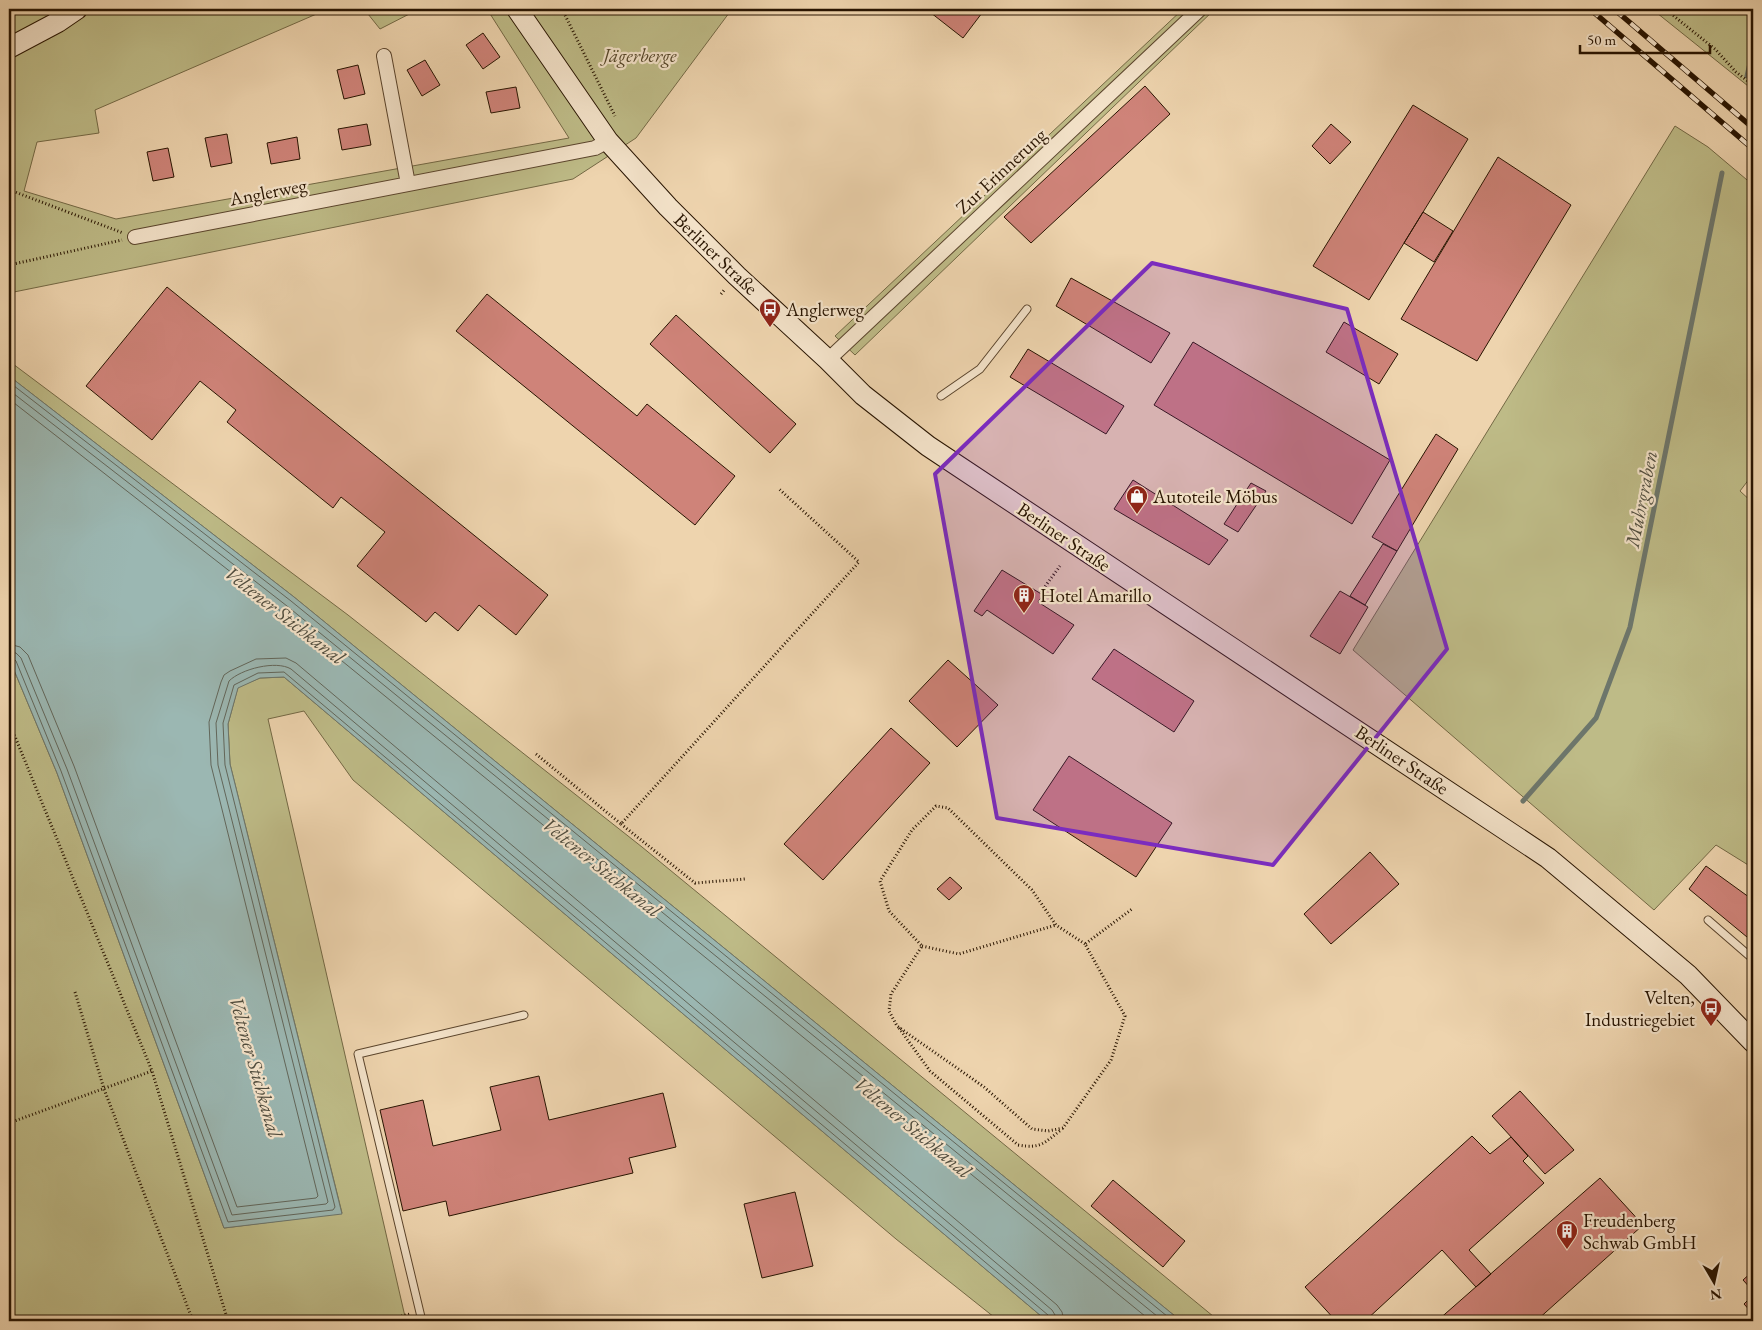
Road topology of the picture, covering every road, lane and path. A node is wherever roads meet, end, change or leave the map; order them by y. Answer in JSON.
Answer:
{"nodes":[{"id":1,"x":77,"y":9,"type":"edge"},
{"id":2,"x":517,"y":9,"type":"edge"},
{"id":3,"x":562,"y":9,"type":"edge"},
{"id":4,"x":1200,"y":9,"type":"edge"},
{"id":5,"x":1665,"y":9,"type":"edge"},
{"id":6,"x":54,"y":16,"type":"edge"},
{"id":7,"x":9,"y":48,"type":"edge"},
{"id":8,"x":384,"y":56,"type":"dead end"},
{"id":9,"x":1753,"y":85,"type":"edge"},
{"id":10,"x":616,"y":119,"type":"dead end"},
{"id":11,"x":608,"y":141,"type":"junction"},
{"id":12,"x":408,"y":184,"type":"junction"},
{"id":13,"x":9,"y":193,"type":"edge"},
{"id":14,"x":135,"y":237,"type":"junction"},
{"id":15,"x":9,"y":265,"type":"edge"},
{"id":16,"x":1027,"y":309,"type":"dead end"},
{"id":17,"x":828,"y":360,"type":"junction"},
{"id":18,"x":941,"y":396,"type":"dead end"},
{"id":19,"x":778,"y":488,"type":"dead end"},
{"id":20,"x":1060,"y":566,"type":"dead end"},
{"id":21,"x":1041,"y":592,"type":"dead end"},
{"id":22,"x":9,"y":722,"type":"edge"},
{"id":23,"x":536,"y":754,"type":"dead end"},
{"id":24,"x":621,"y":824,"type":"junction"},
{"id":25,"x":745,"y":879,"type":"dead end"},
{"id":26,"x":1132,"y":909,"type":"dead end"},
{"id":27,"x":1708,"y":920,"type":"dead end"},
{"id":28,"x":1056,"y":925,"type":"junction"},
{"id":29,"x":1085,"y":944,"type":"junction"},
{"id":30,"x":922,"y":946,"type":"junction"},
{"id":31,"x":1753,"y":959,"type":"edge"},
{"id":32,"x":75,"y":992,"type":"dead end"},
{"id":33,"x":524,"y":1016,"type":"dead end"},
{"id":34,"x":897,"y":1026,"type":"junction"},
{"id":35,"x":1753,"y":1042,"type":"edge"},
{"id":36,"x":152,"y":1072,"type":"junction"},
{"id":37,"x":104,"y":1089,"type":"junction"},
{"id":38,"x":9,"y":1123,"type":"edge"},
{"id":39,"x":1063,"y":1128,"type":"junction"},
{"id":40,"x":420,"y":1311,"type":"junction"},
{"id":41,"x":193,"y":1321,"type":"edge"},
{"id":42,"x":228,"y":1321,"type":"edge"},
{"id":43,"x":381,"y":1321,"type":"edge"},
{"id":44,"x":422,"y":1321,"type":"edge"}],
"edges":[{"from":1,"to":6,"type":"main road"},
{"from":2,"to":11,"type":"main road","name":"Berliner Straße"},
{"from":3,"to":10,"type":"path"},
{"from":4,"to":17,"type":"street","name":"Zur Erinnerung"},
{"from":5,"to":9,"type":"path"},
{"from":6,"to":7,"type":"main road"},
{"from":8,"to":12,"type":"street"},
{"from":11,"to":12,"type":"street","name":"Anglerweg"},
{"from":11,"to":17,"type":"main road","name":"Berliner Straße"},
{"from":12,"to":14,"type":"street","name":"Anglerweg"},
{"from":13,"to":14,"type":"path"},
{"from":14,"to":15,"type":"path"},
{"from":16,"to":18,"type":"lane"},
{"from":17,"to":35,"type":"main road","name":"Berliner Straße"},
{"from":19,"to":24,"type":"path"},
{"from":20,"to":21,"type":"path"},
{"from":22,"to":36,"type":"path"},
{"from":23,"to":24,"type":"path"},
{"from":24,"to":25,"type":"path"},
{"from":26,"to":29,"type":"path"},
{"from":27,"to":31,"type":"lane"},
{"from":28,"to":29,"type":"path"},
{"from":28,"to":30,"type":"path"},
{"from":28,"to":30,"type":"path"},
{"from":29,"to":39,"type":"path"},
{"from":30,"to":34,"type":"path"},
{"from":32,"to":37,"type":"path"},
{"from":33,"to":40,"type":"lane"},
{"from":34,"to":39,"type":"path"},
{"from":34,"to":39,"type":"path"},
{"from":36,"to":37,"type":"path"},
{"from":36,"to":42,"type":"path"},
{"from":37,"to":38,"type":"path"},
{"from":37,"to":41,"type":"path"},
{"from":40,"to":43,"type":"path"},
{"from":40,"to":44,"type":"lane"}]}
